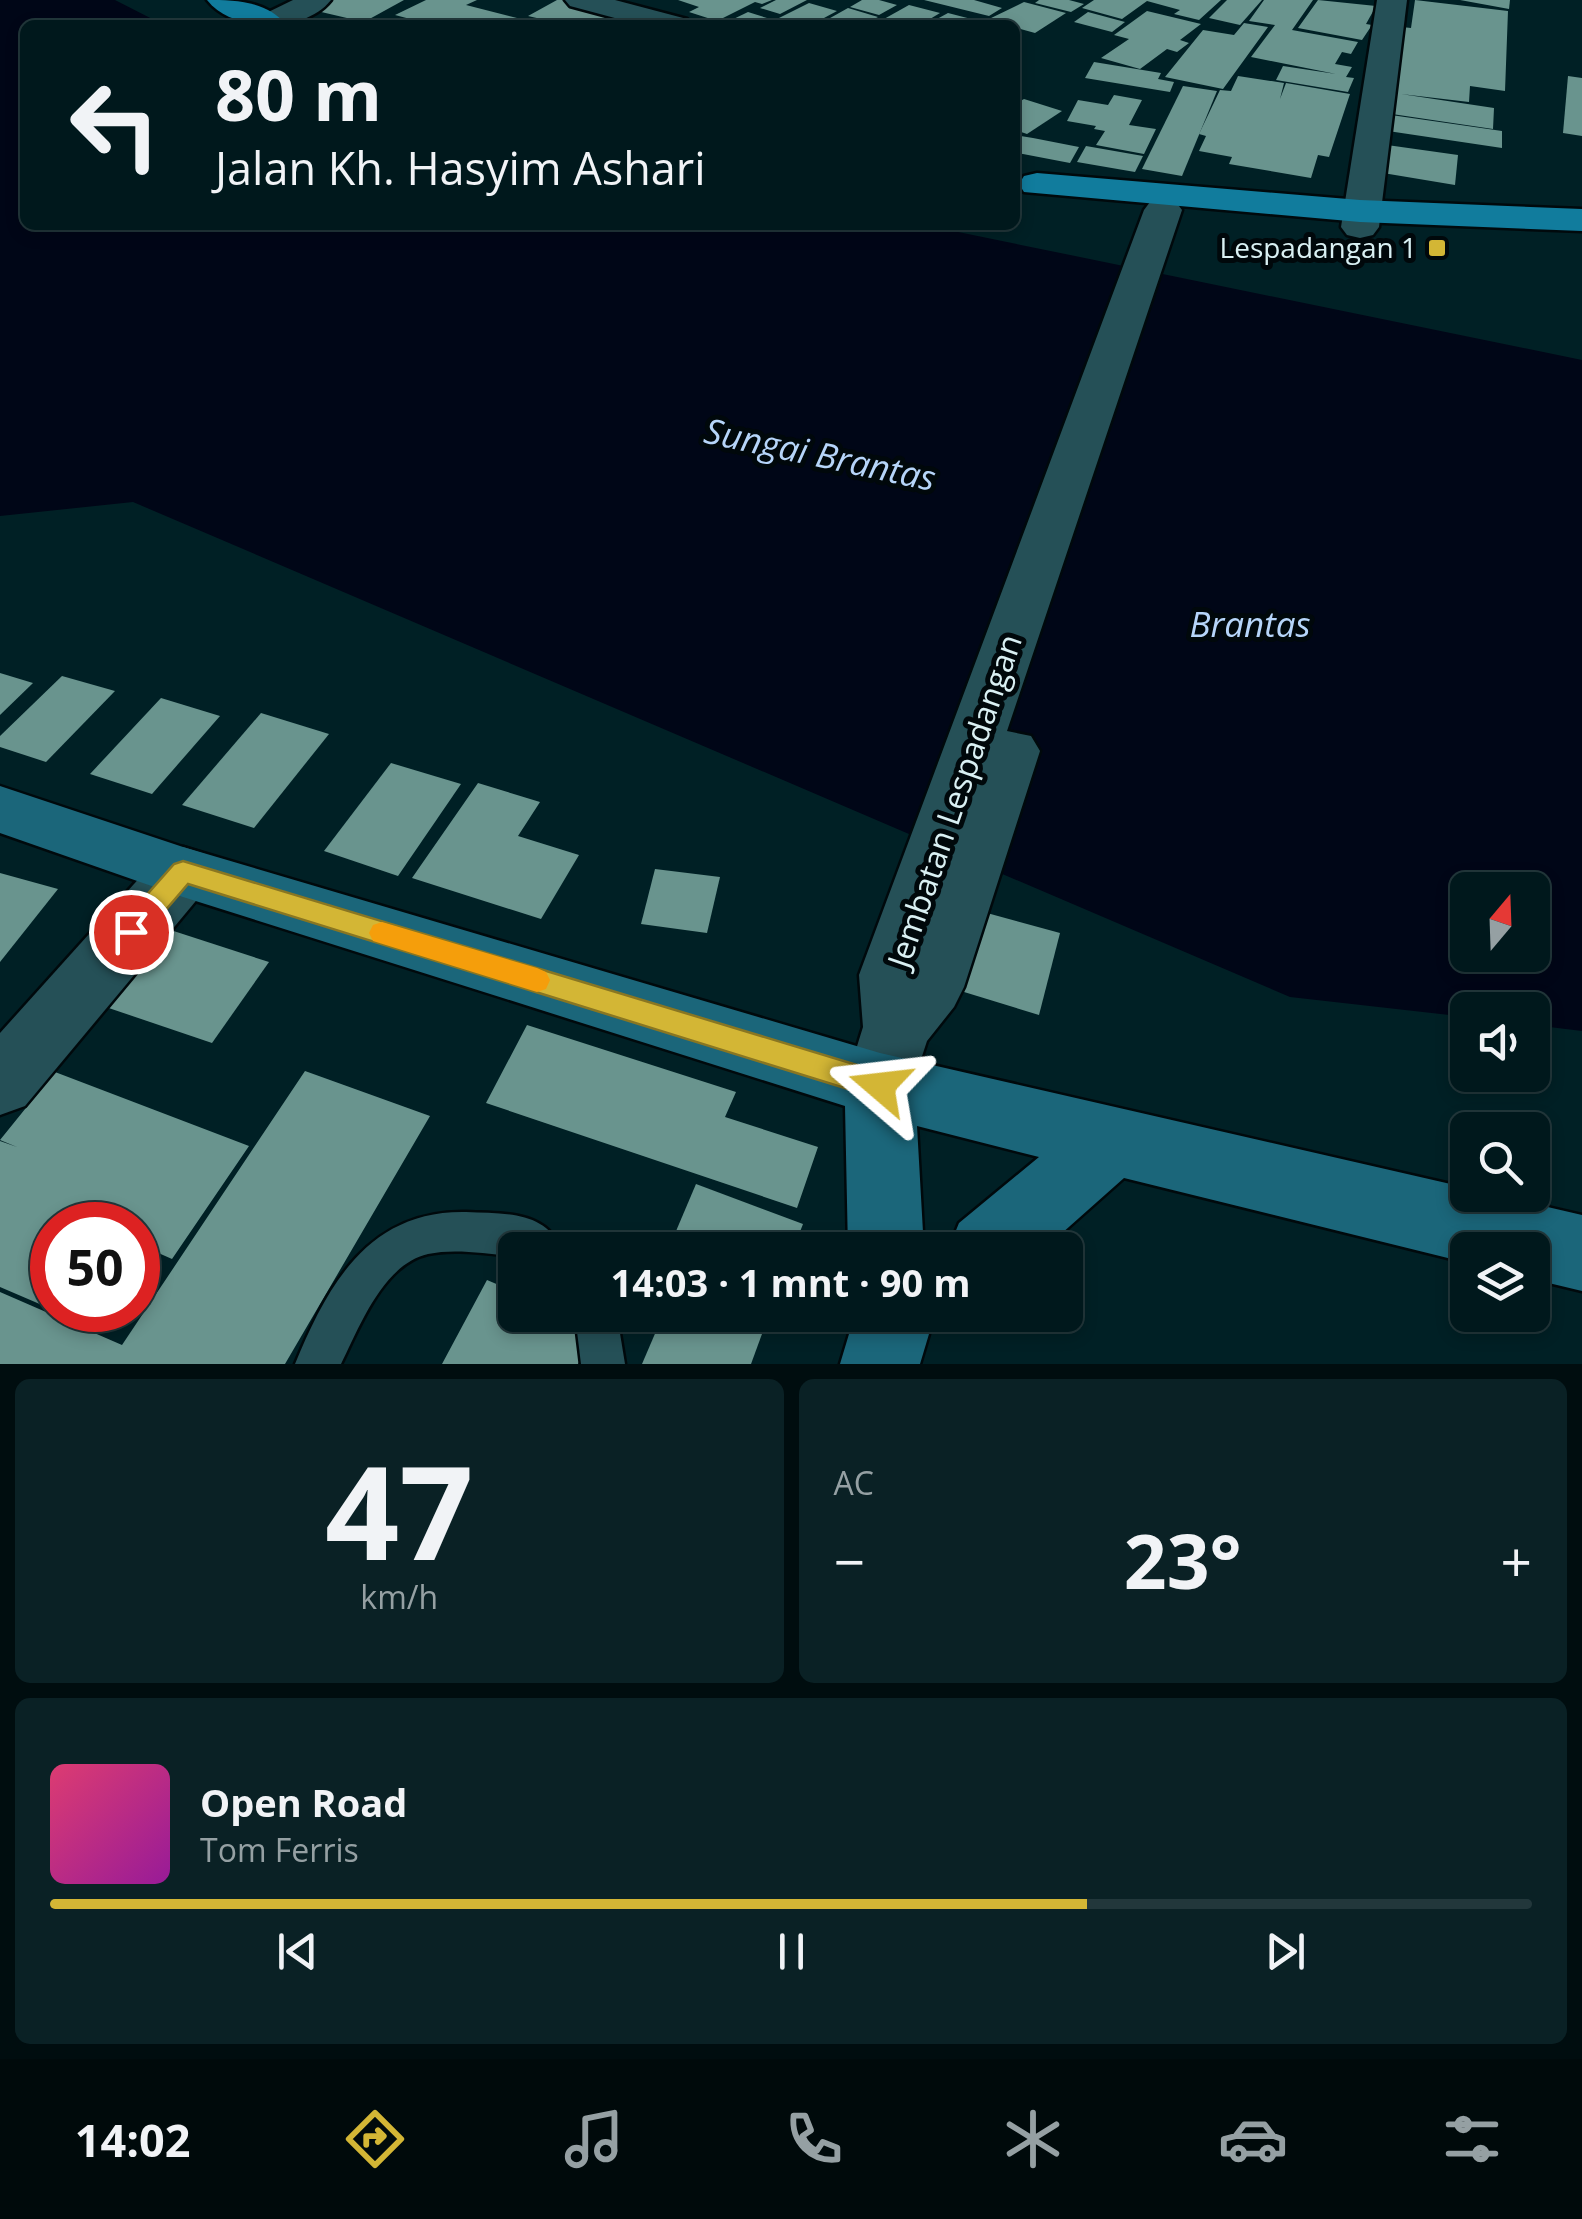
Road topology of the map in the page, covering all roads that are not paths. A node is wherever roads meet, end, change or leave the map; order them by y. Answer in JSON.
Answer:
{"nodes":[{"id":1,"x":222,"y":0,"type":"edge"},
{"id":2,"x":316,"y":0,"type":"edge"},
{"id":3,"x":580,"y":0,"type":"edge"},
{"id":4,"x":669,"y":0,"type":"edge"},
{"id":5,"x":1382,"y":2,"type":"edge"},
{"id":6,"x":261,"y":20,"type":"edge"},
{"id":7,"x":277,"y":20,"type":"edge"},
{"id":8,"x":632,"y":20,"type":"edge"},
{"id":9,"x":1026,"y":182,"type":"edge"},
{"id":10,"x":1176,"y":218,"type":"junction"},
{"id":11,"x":1360,"y":219,"type":"junction"},
{"id":12,"x":1568,"y":220,"type":"edge"},
{"id":13,"x":0,"y":809,"type":"edge"},
{"id":14,"x":183,"y":872,"type":"junction"},
{"id":15,"x":900,"y":1019,"type":"junction"},
{"id":16,"x":0,"y":1083,"type":"edge"},
{"id":17,"x":1111,"y":1142,"type":"junction"},
{"id":18,"x":887,"y":1232,"type":"edge"},
{"id":19,"x":1007,"y":1232,"type":"edge"},
{"id":20,"x":498,"y":1235,"type":"edge"},
{"id":21,"x":1582,"y":1253,"type":"edge"},
{"id":22,"x":599,"y":1332,"type":"edge"},
{"id":23,"x":317,"y":1364,"type":"edge"},
{"id":24,"x":604,"y":1364,"type":"edge"}],
"edges":[{"from":1,"to":6,"type":"main road"},
{"from":2,"to":7,"type":"street"},
{"from":3,"to":8,"type":"street"},
{"from":4,"to":8,"type":"street"},
{"from":5,"to":11,"type":"street"},
{"from":9,"to":10,"type":"main road"},
{"from":9,"to":11,"type":"main road"},
{"from":10,"to":11,"type":"main road"},
{"from":10,"to":15,"type":"street","name":"Jembatan Lespadangan"},
{"from":11,"to":12,"type":"main road"},
{"from":13,"to":14,"type":"main road"},
{"from":14,"to":15,"type":"main road"},
{"from":14,"to":16,"type":"street"},
{"from":15,"to":17,"type":"main road"},
{"from":15,"to":18,"type":"main road"},
{"from":17,"to":19,"type":"main road"},
{"from":17,"to":21,"type":"main road"},
{"from":20,"to":23,"type":"lane"},
{"from":22,"to":24,"type":"lane"}]}
